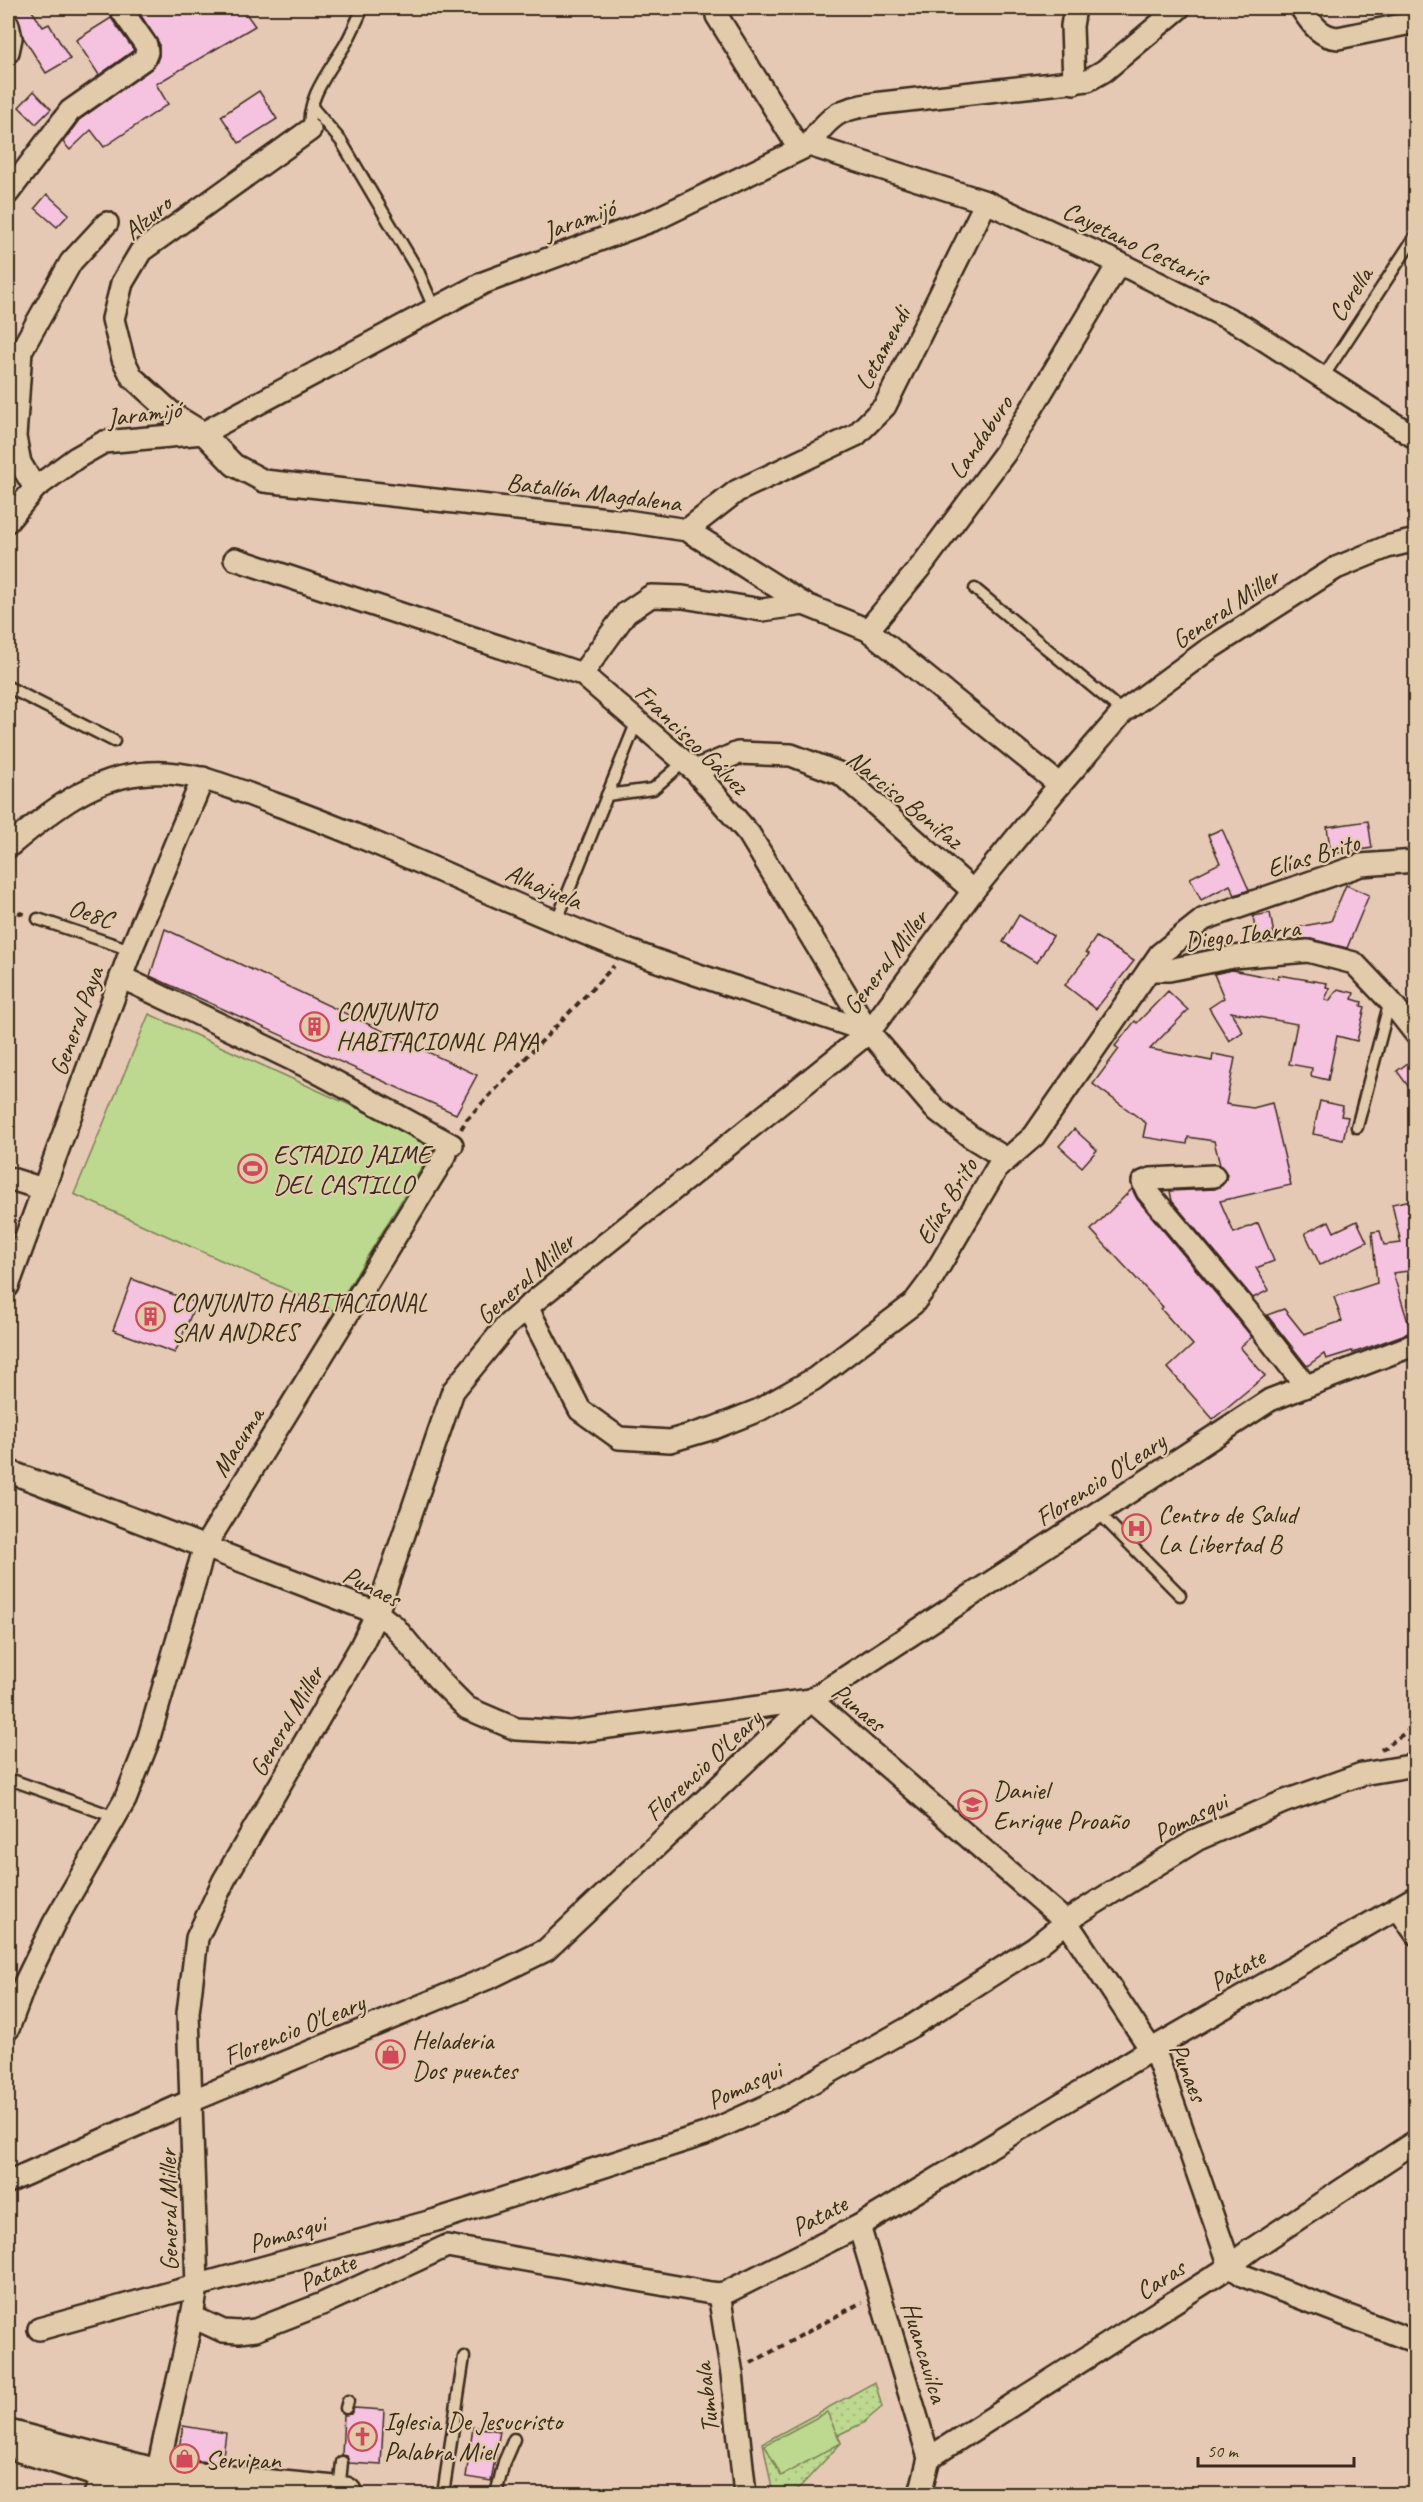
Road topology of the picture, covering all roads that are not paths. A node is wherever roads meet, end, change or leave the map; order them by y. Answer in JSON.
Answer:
{"nodes":[{"id":1,"x":120,"y":8,"type":"edge"},
{"id":2,"x":363,"y":8,"type":"edge"},
{"id":3,"x":716,"y":8,"type":"edge"},
{"id":4,"x":1075,"y":8,"type":"edge"},
{"id":5,"x":1301,"y":8,"type":"edge"},
{"id":6,"x":1170,"y":11,"type":"edge"},
{"id":7,"x":1416,"y":22,"type":"edge"},
{"id":8,"x":8,"y":25,"type":"edge"},
{"id":9,"x":8,"y":52,"type":"edge"},
{"id":10,"x":1074,"y":83,"type":"junction"},
{"id":11,"x":312,"y":107,"type":"junction"},
{"id":12,"x":310,"y":130,"type":"joint"},
{"id":13,"x":804,"y":147,"type":"junction"},
{"id":14,"x":8,"y":193,"type":"edge"},
{"id":15,"x":986,"y":202,"type":"junction"},
{"id":16,"x":107,"y":223,"type":"dead end"},
{"id":17,"x":1416,"y":235,"type":"edge"},
{"id":18,"x":1119,"y":263,"type":"junction"},
{"id":19,"x":434,"y":308,"type":"junction"},
{"id":20,"x":1323,"y":377,"type":"junction"},
{"id":21,"x":203,"y":433,"type":"junction"},
{"id":22,"x":1416,"y":438,"type":"edge"},
{"id":23,"x":34,"y":488,"type":"junction"},
{"id":24,"x":14,"y":501,"type":"edge"},
{"id":25,"x":8,"y":521,"type":"edge"},
{"id":26,"x":687,"y":530,"type":"junction"},
{"id":27,"x":1416,"y":540,"type":"edge"},
{"id":28,"x":236,"y":560,"type":"dead end"},
{"id":29,"x":975,"y":589,"type":"dead end"},
{"id":30,"x":804,"y":604,"type":"junction"},
{"id":31,"x":868,"y":630,"type":"junction"},
{"id":32,"x":582,"y":674,"type":"junction"},
{"id":33,"x":8,"y":687,"type":"edge"},
{"id":34,"x":1123,"y":712,"type":"junction"},
{"id":35,"x":637,"y":721,"type":"junction"},
{"id":36,"x":114,"y":741,"type":"dead end"},
{"id":37,"x":689,"y":767,"type":"junction"},
{"id":38,"x":203,"y":778,"type":"junction"},
{"id":39,"x":1060,"y":784,"type":"junction"},
{"id":40,"x":607,"y":795,"type":"junction"},
{"id":41,"x":8,"y":847,"type":"edge"},
{"id":42,"x":1416,"y":861,"type":"edge"},
{"id":43,"x":973,"y":891,"type":"junction"},
{"id":44,"x":38,"y":919,"type":"dead end"},
{"id":45,"x":557,"y":920,"type":"junction"},
{"id":46,"x":131,"y":950,"type":"junction"},
{"id":47,"x":1149,"y":970,"type":"junction"},
{"id":48,"x":121,"y":977,"type":"junction"},
{"id":49,"x":1390,"y":1001,"type":"junction"},
{"id":50,"x":869,"y":1032,"type":"junction"},
{"id":51,"x":1416,"y":1034,"type":"edge"},
{"id":52,"x":1357,"y":1127,"type":"dead end"},
{"id":53,"x":1005,"y":1158,"type":"junction"},
{"id":54,"x":1214,"y":1176,"type":"dead end"},
{"id":55,"x":8,"y":1178,"type":"edge"},
{"id":56,"x":43,"y":1189,"type":"junction"},
{"id":57,"x":8,"y":1286,"type":"edge"},
{"id":58,"x":527,"y":1307,"type":"junction"},
{"id":59,"x":1416,"y":1344,"type":"edge"},
{"id":60,"x":1305,"y":1385,"type":"junction"},
{"id":61,"x":8,"y":1470,"type":"edge"},
{"id":62,"x":1098,"y":1512,"type":"junction"},
{"id":63,"x":205,"y":1546,"type":"junction"},
{"id":64,"x":1180,"y":1595,"type":"dead end"},
{"id":65,"x":377,"y":1613,"type":"junction"},
{"id":66,"x":811,"y":1700,"type":"junction"},
{"id":67,"x":1416,"y":1765,"type":"edge"},
{"id":68,"x":15,"y":1781,"type":"dead end"},
{"id":69,"x":115,"y":1816,"type":"junction"},
{"id":70,"x":1407,"y":1902,"type":"edge"},
{"id":71,"x":1065,"y":1923,"type":"junction"},
{"id":72,"x":1416,"y":1934,"type":"edge"},
{"id":73,"x":8,"y":2028,"type":"edge"},
{"id":74,"x":1152,"y":2049,"type":"junction"},
{"id":75,"x":193,"y":2100,"type":"junction"},
{"id":76,"x":1416,"y":2141,"type":"edge"},
{"id":77,"x":8,"y":2182,"type":"edge"},
{"id":78,"x":436,"y":2220,"type":"junction"},
{"id":79,"x":859,"y":2226,"type":"junction"},
{"id":80,"x":447,"y":2246,"type":"junction"},
{"id":81,"x":1230,"y":2266,"type":"junction"},
{"id":82,"x":197,"y":2286,"type":"junction"},
{"id":83,"x":719,"y":2294,"type":"junction"},
{"id":84,"x":193,"y":2317,"type":"junction"},
{"id":85,"x":39,"y":2329,"type":"dead end"},
{"id":86,"x":1416,"y":2342,"type":"edge"},
{"id":87,"x":464,"y":2357,"type":"dead end"},
{"id":88,"x":8,"y":2437,"type":"edge"},
{"id":89,"x":514,"y":2439,"type":"dead end"},
{"id":90,"x":8,"y":2453,"type":"edge"},
{"id":91,"x":930,"y":2458,"type":"junction"},
{"id":92,"x":341,"y":2478,"type":"edge"},
{"id":93,"x":103,"y":2481,"type":"edge"},
{"id":94,"x":156,"y":2482,"type":"junction"},
{"id":95,"x":238,"y":2489,"type":"edge"},
{"id":96,"x":345,"y":2494,"type":"edge"},
{"id":97,"x":443,"y":2494,"type":"edge"},
{"id":98,"x":496,"y":2494,"type":"edge"},
{"id":99,"x":745,"y":2494,"type":"edge"},
{"id":100,"x":920,"y":2494,"type":"edge"}],
"edges":[{"from":1,"to":14,"type":"street"},
{"from":2,"to":11,"type":"lane"},
{"from":3,"to":13,"type":"street"},
{"from":4,"to":10,"type":"street"},
{"from":5,"to":7,"type":"street"},
{"from":6,"to":10,"type":"street","name":"Jaramijó"},
{"from":8,"to":9,"type":"street"},
{"from":10,"to":13,"type":"street","name":"Jaramijó"},
{"from":11,"to":12,"type":"lane"},
{"from":11,"to":19,"type":"lane"},
{"from":12,"to":21,"type":"street","name":"Alzuro"},
{"from":13,"to":15,"type":"street","name":"Cayetano Cestaris"},
{"from":13,"to":19,"type":"street","name":"Jaramijó"},
{"from":15,"to":18,"type":"street","name":"Cayetano Cestaris"},
{"from":15,"to":26,"type":"street","name":"Letamendi"},
{"from":16,"to":23,"type":"street"},
{"from":17,"to":20,"type":"lane","name":"Corella"},
{"from":18,"to":20,"type":"street","name":"Cayetano Cestaris"},
{"from":18,"to":31,"type":"street","name":"Landaburo"},
{"from":19,"to":21,"type":"street","name":"Jaramijó"},
{"from":20,"to":22,"type":"street","name":"Cayetano Cestaris"},
{"from":21,"to":23,"type":"street","name":"Jaramijó"},
{"from":21,"to":26,"type":"street","name":"Batallón Magdalena"},
{"from":23,"to":24,"type":"street","name":"Jaramijó"},
{"from":24,"to":25,"type":"street","name":"Jaramijó"},
{"from":26,"to":30,"type":"street","name":"Batallón Magdalena"},
{"from":27,"to":34,"type":"street","name":"General Miller"},
{"from":28,"to":32,"type":"street","name":"Francisco Gálvez"},
{"from":29,"to":34,"type":"lane"},
{"from":30,"to":31,"type":"street","name":"Batallón Magdalena"},
{"from":30,"to":32,"type":"street"},
{"from":31,"to":39,"type":"street","name":"Batallón Magdalena"},
{"from":32,"to":35,"type":"street","name":"Francisco Gálvez"},
{"from":33,"to":36,"type":"lane"},
{"from":34,"to":39,"type":"street","name":"General Miller"},
{"from":35,"to":37,"type":"street","name":"Francisco Gálvez"},
{"from":35,"to":40,"type":"lane"},
{"from":37,"to":40,"type":"lane"},
{"from":37,"to":43,"type":"street","name":"Narciso Bonifaz"},
{"from":37,"to":50,"type":"street","name":"Francisco Gálvez"},
{"from":38,"to":41,"type":"street","name":"Alhajuela"},
{"from":38,"to":45,"type":"street","name":"Alhajuela"},
{"from":38,"to":46,"type":"street","name":"General Paya"},
{"from":39,"to":43,"type":"street","name":"General Miller"},
{"from":40,"to":45,"type":"lane"},
{"from":42,"to":47,"type":"street","name":"Elías Brito"},
{"from":43,"to":50,"type":"street","name":"General Miller"},
{"from":44,"to":46,"type":"lane","name":"Oe8C"},
{"from":45,"to":50,"type":"street","name":"Alhajuela"},
{"from":46,"to":48,"type":"street","name":"General Paya"},
{"from":47,"to":49,"type":"street","name":"Diego Ibarra"},
{"from":47,"to":53,"type":"street","name":"Elías Brito"},
{"from":48,"to":56,"type":"street","name":"General Paya"},
{"from":48,"to":63,"type":"street","name":"Macuma"},
{"from":49,"to":51,"type":"street","name":"Diego Ibarra"},
{"from":49,"to":52,"type":"lane"},
{"from":50,"to":53,"type":"street","name":"Francisco Gálvez"},
{"from":50,"to":58,"type":"street","name":"General Miller"},
{"from":53,"to":58,"type":"street","name":"Elías Brito"},
{"from":54,"to":60,"type":"street"},
{"from":55,"to":56,"type":"street"},
{"from":56,"to":57,"type":"street","name":"General Paya"},
{"from":58,"to":65,"type":"street","name":"General Miller"},
{"from":59,"to":60,"type":"street","name":"Florencio O'Leary"},
{"from":60,"to":62,"type":"street","name":"Florencio O'Leary"},
{"from":61,"to":63,"type":"street","name":"Punaes"},
{"from":62,"to":64,"type":"lane"},
{"from":62,"to":66,"type":"street","name":"Florencio O'Leary"},
{"from":63,"to":65,"type":"street","name":"Punaes"},
{"from":63,"to":69,"type":"street","name":"Macuma"},
{"from":65,"to":66,"type":"street","name":"Punaes"},
{"from":65,"to":75,"type":"street","name":"General Miller"},
{"from":66,"to":71,"type":"street","name":"Punaes"},
{"from":66,"to":75,"type":"street","name":"Florencio O'Leary"},
{"from":67,"to":71,"type":"street","name":"Pomasqui"},
{"from":68,"to":69,"type":"lane"},
{"from":69,"to":73,"type":"street","name":"Macuma"},
{"from":70,"to":72,"type":"street"},
{"from":70,"to":74,"type":"street","name":"Patate"},
{"from":71,"to":74,"type":"street","name":"Punaes"},
{"from":71,"to":78,"type":"street","name":"Pomasqui"},
{"from":74,"to":79,"type":"street","name":"Patate"},
{"from":74,"to":81,"type":"street","name":"Punaes"},
{"from":75,"to":77,"type":"street","name":"Florencio O'Leary"},
{"from":75,"to":82,"type":"street","name":"General Miller"},
{"from":76,"to":81,"type":"street","name":"Caras"},
{"from":78,"to":80,"type":"street"},
{"from":78,"to":82,"type":"street","name":"Pomasqui"},
{"from":79,"to":83,"type":"street","name":"Patate"},
{"from":79,"to":91,"type":"street","name":"Huancavilca"},
{"from":80,"to":83,"type":"street"},
{"from":80,"to":84,"type":"street","name":"Patate"},
{"from":81,"to":86,"type":"street"},
{"from":81,"to":91,"type":"street","name":"Caras"},
{"from":82,"to":84,"type":"street","name":"General Miller"},
{"from":82,"to":85,"type":"street","name":"Pomasqui"},
{"from":83,"to":99,"type":"street","name":"Tumbala"},
{"from":84,"to":94,"type":"street","name":"General Miller"},
{"from":87,"to":97,"type":"lane"},
{"from":88,"to":93,"type":"main road"},
{"from":89,"to":98,"type":"lane"},
{"from":90,"to":93,"type":"lane"},
{"from":91,"to":100,"type":"street"},
{"from":92,"to":95,"type":"main road"},
{"from":92,"to":96,"type":"main road"},
{"from":93,"to":94,"type":"main road"},
{"from":94,"to":95,"type":"main road"}]}
